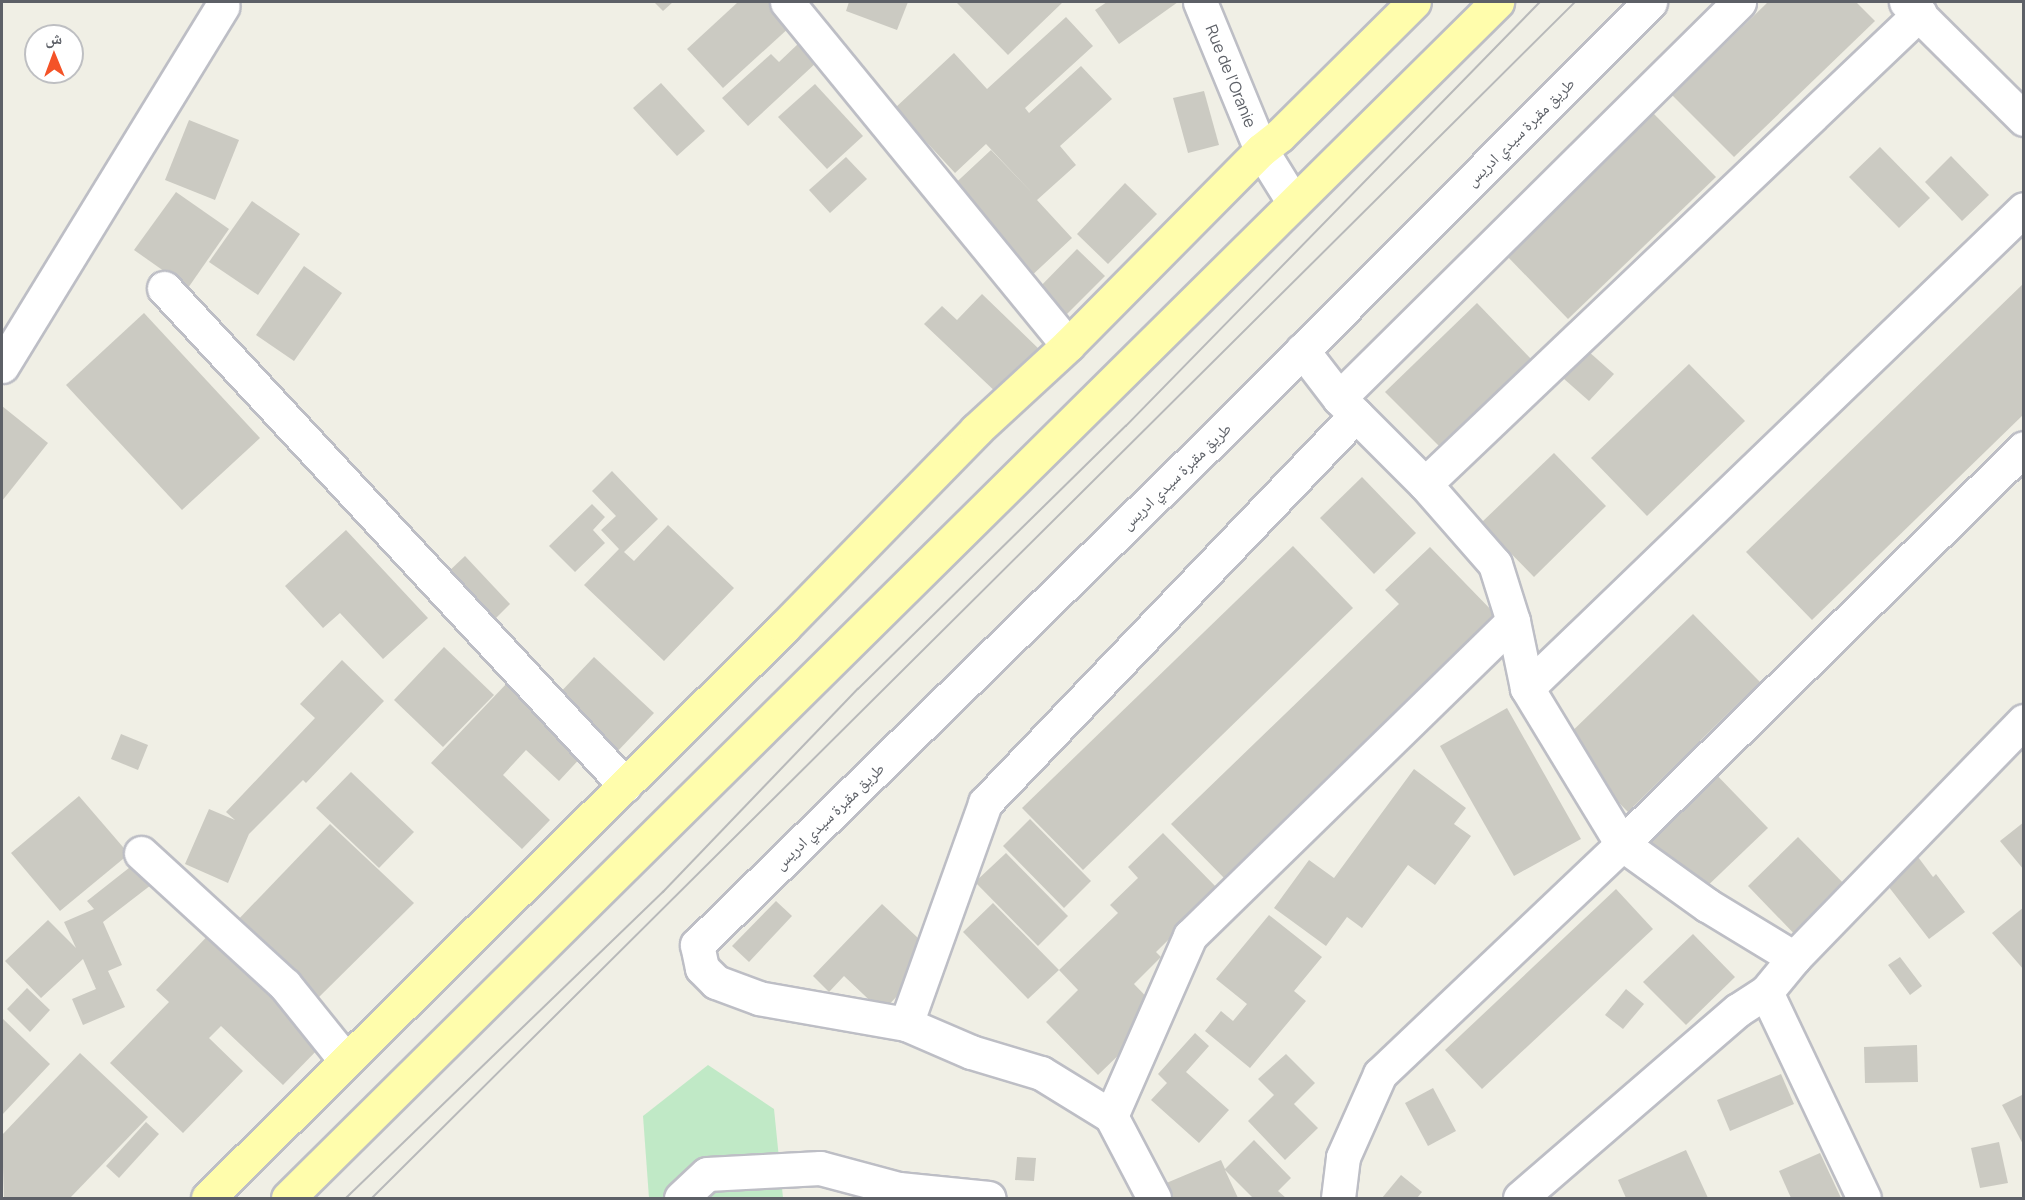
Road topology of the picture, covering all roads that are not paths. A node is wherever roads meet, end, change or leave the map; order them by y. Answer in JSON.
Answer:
{"nodes":[{"id":1,"x":787,"y":2,"type":"edge"},
{"id":2,"x":1200,"y":2,"type":"edge"},
{"id":3,"x":1413,"y":2,"type":"edge"},
{"id":4,"x":1497,"y":2,"type":"edge"},
{"id":5,"x":1650,"y":2,"type":"edge"},
{"id":6,"x":1739,"y":2,"type":"edge"},
{"id":7,"x":223,"y":6,"type":"dead end"},
{"id":8,"x":1913,"y":7,"type":"edge"},
{"id":9,"x":2024,"y":119,"type":"edge"},
{"id":10,"x":1261,"y":150,"type":"junction"},
{"id":11,"x":1294,"y":203,"type":"junction"},
{"id":12,"x":2024,"y":209,"type":"edge"},
{"id":13,"x":164,"y":288,"type":"dead end"},
{"id":14,"x":1068,"y":345,"type":"junction"},
{"id":15,"x":1302,"y":350,"type":"junction"},
{"id":16,"x":2,"y":366,"type":"edge"},
{"id":17,"x":1348,"y":406,"type":"junction"},
{"id":18,"x":2024,"y":448,"type":"edge"},
{"id":19,"x":1425,"y":484,"type":"junction"},
{"id":20,"x":1513,"y":621,"type":"junction"},
{"id":21,"x":1527,"y":688,"type":"junction"},
{"id":22,"x":2024,"y":721,"type":"edge"},
{"id":23,"x":625,"y":785,"type":"junction"},
{"id":24,"x":1622,"y":844,"type":"junction"},
{"id":25,"x":141,"y":853,"type":"dead end"},
{"id":26,"x":1794,"y":958,"type":"junction"},
{"id":27,"x":1766,"y":992,"type":"junction"},
{"id":28,"x":906,"y":1024,"type":"junction"},
{"id":29,"x":346,"y":1061,"type":"junction"},
{"id":30,"x":1111,"y":1116,"type":"junction"},
{"id":31,"x":208,"y":1198,"type":"edge"},
{"id":32,"x":288,"y":1198,"type":"edge"},
{"id":33,"x":681,"y":1198,"type":"edge"},
{"id":34,"x":989,"y":1198,"type":"edge"},
{"id":35,"x":1154,"y":1198,"type":"edge"},
{"id":36,"x":1338,"y":1198,"type":"edge"},
{"id":37,"x":1520,"y":1198,"type":"edge"},
{"id":38,"x":1864,"y":1198,"type":"edge"}],
"edges":[{"from":1,"to":14,"type":"street"},
{"from":2,"to":10,"type":"street","name":"Rue de l'Oranie"},
{"from":3,"to":10,"type":"main road"},
{"from":4,"to":11,"type":"main road"},
{"from":5,"to":15,"type":"street","name":"طريق مقبرة سيدي ادريس"},
{"from":6,"to":17,"type":"street"},
{"from":7,"to":16,"type":"street"},
{"from":8,"to":9,"type":"street"},
{"from":8,"to":19,"type":"street"},
{"from":10,"to":11,"type":"street","name":"Rue de l'Oranie"},
{"from":10,"to":14,"type":"main road"},
{"from":11,"to":32,"type":"main road"},
{"from":12,"to":21,"type":"street"},
{"from":13,"to":23,"type":"street"},
{"from":14,"to":23,"type":"main road"},
{"from":15,"to":17,"type":"street"},
{"from":15,"to":28,"type":"street","name":"طريق مقبرة سيدي ادريس"},
{"from":17,"to":19,"type":"street"},
{"from":17,"to":28,"type":"street"},
{"from":18,"to":24,"type":"street"},
{"from":19,"to":20,"type":"street"},
{"from":20,"to":21,"type":"street"},
{"from":20,"to":30,"type":"street"},
{"from":21,"to":24,"type":"street"},
{"from":22,"to":26,"type":"street"},
{"from":23,"to":29,"type":"main road"},
{"from":24,"to":26,"type":"street"},
{"from":24,"to":36,"type":"street"},
{"from":25,"to":29,"type":"street"},
{"from":26,"to":27,"type":"street"},
{"from":27,"to":37,"type":"street"},
{"from":27,"to":38,"type":"street"},
{"from":28,"to":30,"type":"street"},
{"from":29,"to":31,"type":"main road"},
{"from":30,"to":35,"type":"street"},
{"from":33,"to":34,"type":"street"}]}
